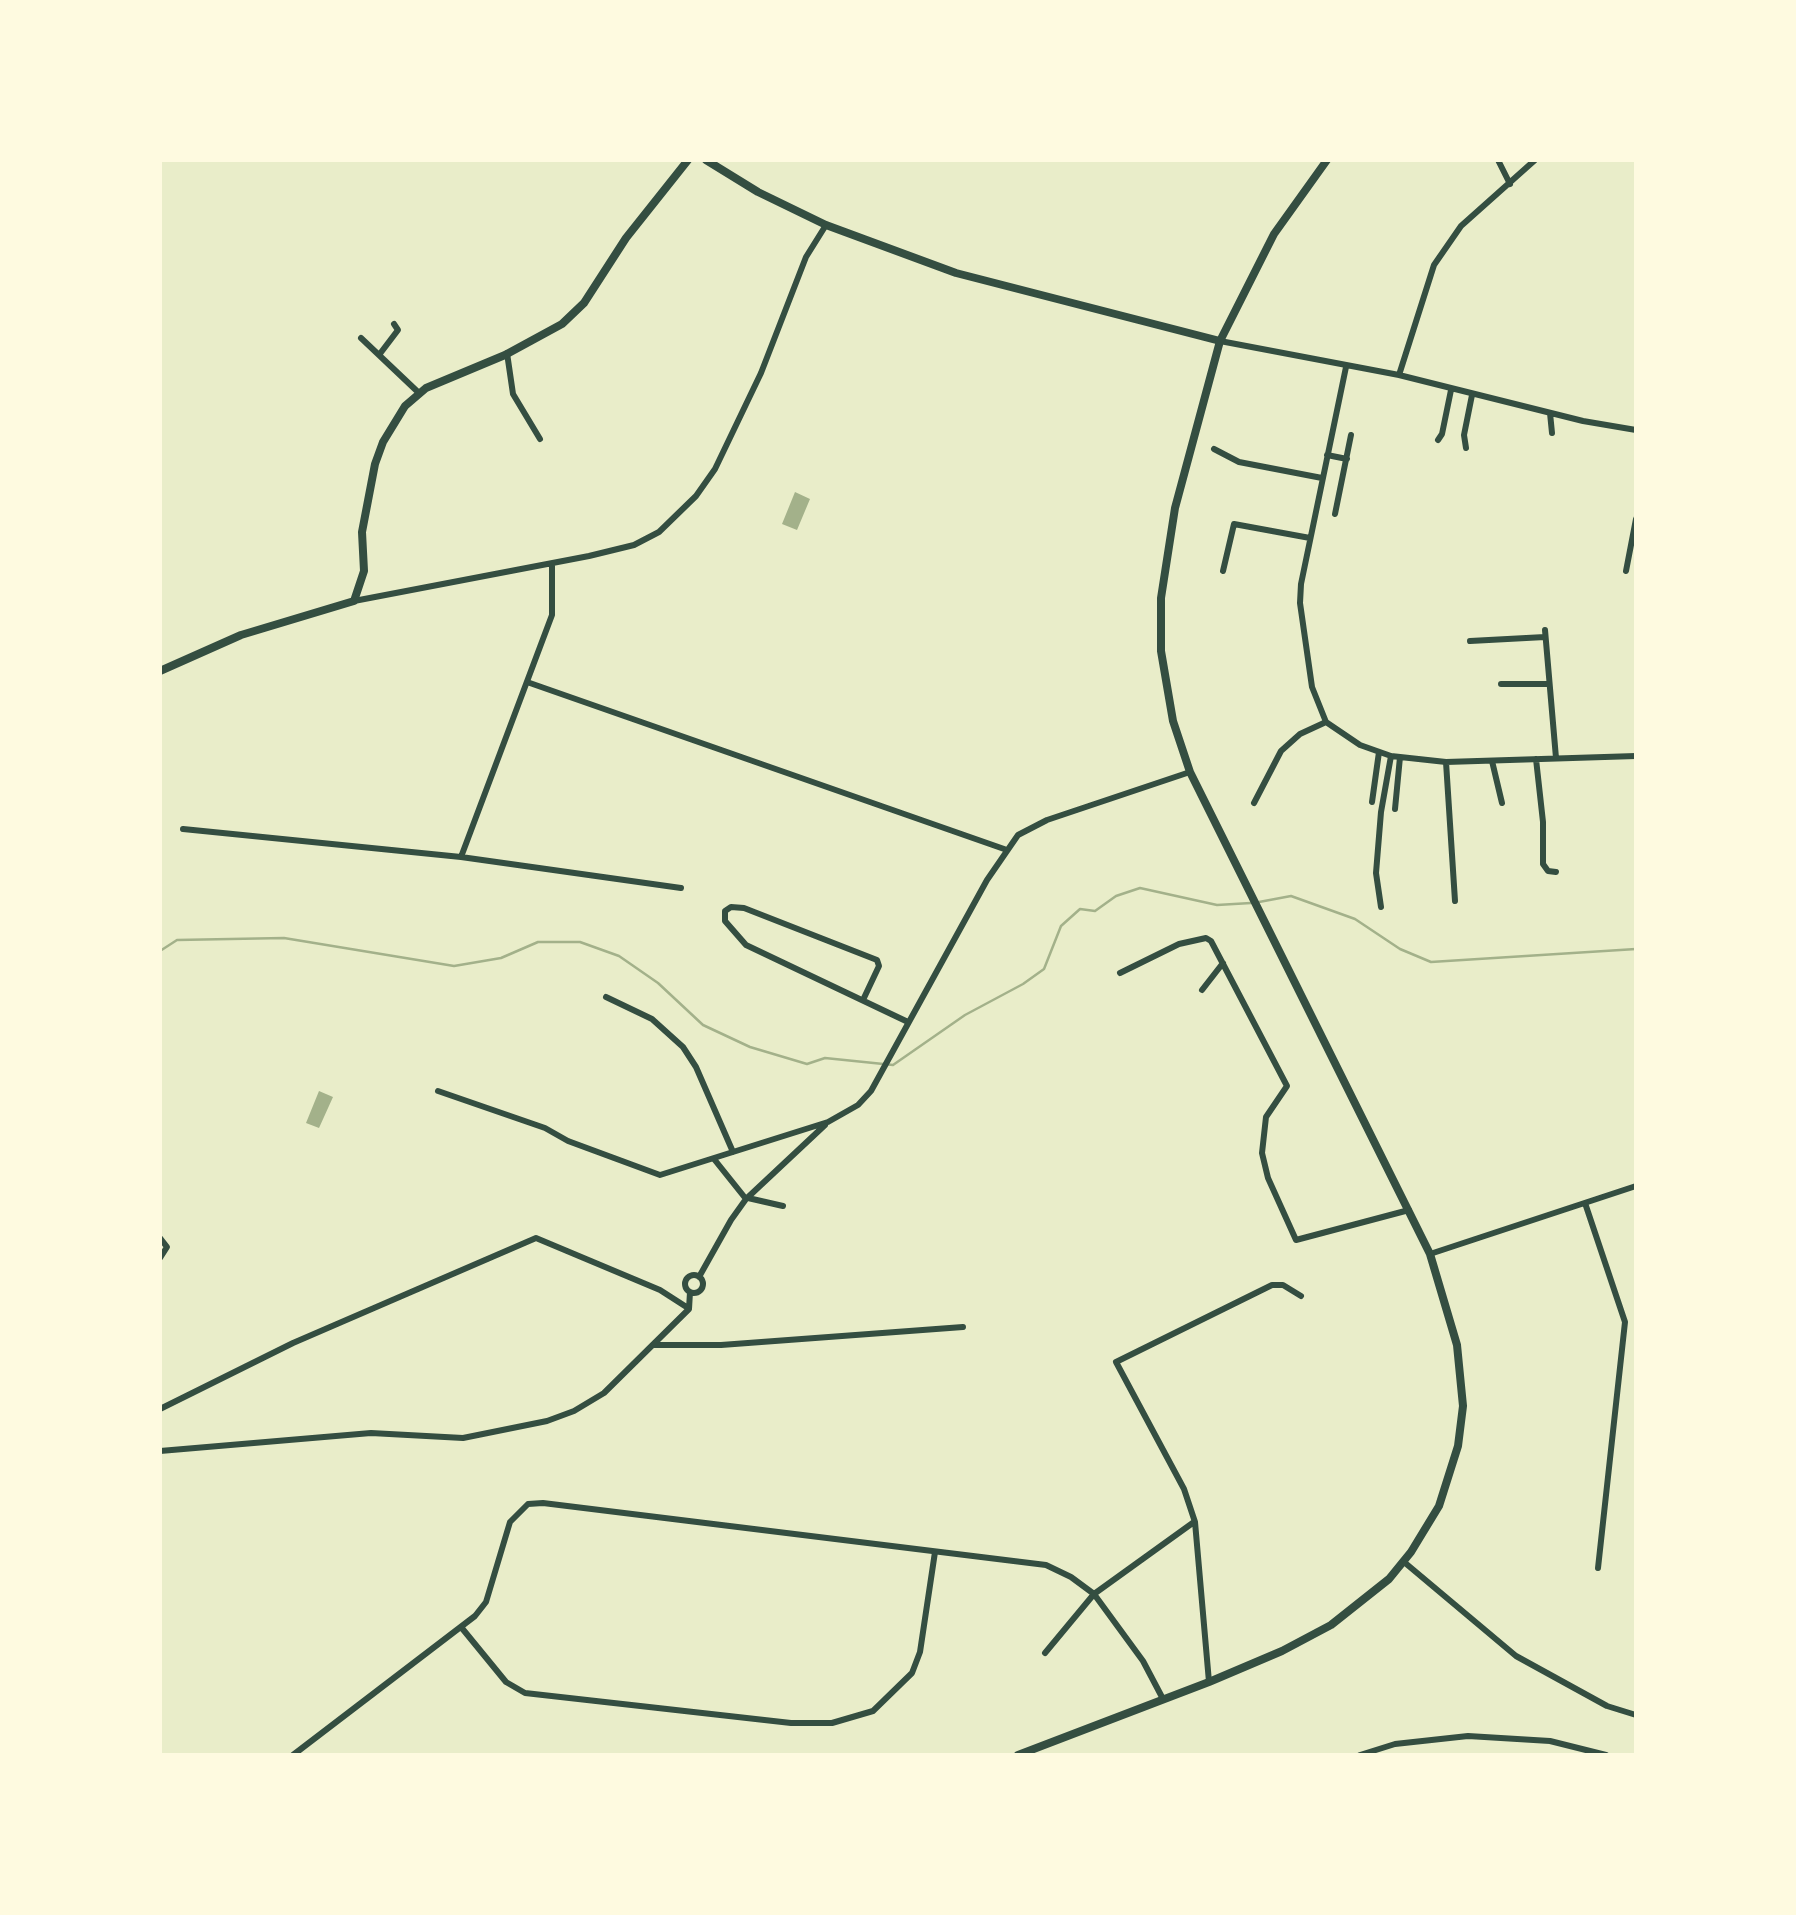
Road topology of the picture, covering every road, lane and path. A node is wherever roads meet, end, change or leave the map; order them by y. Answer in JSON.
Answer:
{"nodes":[{"id":1,"x":688,"y":160,"type":"edge"},
{"id":2,"x":706,"y":160,"type":"edge"},
{"id":3,"x":1328,"y":160,"type":"edge"},
{"id":4,"x":1498,"y":160,"type":"edge"},
{"id":5,"x":1535,"y":160,"type":"edge"},
{"id":6,"x":1510,"y":184,"type":"junction"},
{"id":7,"x":826,"y":225,"type":"junction"},
{"id":8,"x":394,"y":324,"type":"dead end"},
{"id":9,"x":361,"y":338,"type":"dead end"},
{"id":10,"x":1220,"y":341,"type":"junction"},
{"id":11,"x":508,"y":353,"type":"junction"},
{"id":12,"x":379,"y":355,"type":"junction"},
{"id":13,"x":1346,"y":367,"type":"junction"},
{"id":14,"x":1398,"y":374,"type":"junction"},
{"id":15,"x":1451,"y":390,"type":"junction"},
{"id":16,"x":418,"y":394,"type":"junction"},
{"id":17,"x":1472,"y":395,"type":"junction"},
{"id":18,"x":1550,"y":413,"type":"junction"},
{"id":19,"x":1636,"y":430,"type":"edge"},
{"id":20,"x":1552,"y":433,"type":"dead end"},
{"id":21,"x":1351,"y":435,"type":"dead end"},
{"id":22,"x":540,"y":439,"type":"dead end"},
{"id":23,"x":1438,"y":440,"type":"dead end"},
{"id":24,"x":1466,"y":448,"type":"dead end"},
{"id":25,"x":1214,"y":449,"type":"dead end"},
{"id":26,"x":1327,"y":455,"type":"junction"},
{"id":27,"x":1346,"y":459,"type":"junction"},
{"id":28,"x":1322,"y":478,"type":"junction"},
{"id":29,"x":1335,"y":514,"type":"dead end"},
{"id":30,"x":1636,"y":519,"type":"edge"},
{"id":31,"x":1310,"y":538,"type":"junction"},
{"id":32,"x":552,"y":564,"type":"junction"},
{"id":33,"x":1223,"y":571,"type":"dead end"},
{"id":34,"x":1626,"y":571,"type":"dead end"},
{"id":35,"x":354,"y":602,"type":"junction"},
{"id":36,"x":1470,"y":640,"type":"dead end"},
{"id":37,"x":160,"y":671,"type":"edge"},
{"id":38,"x":527,"y":682,"type":"junction"},
{"id":39,"x":1501,"y":684,"type":"dead end"},
{"id":40,"x":1548,"y":684,"type":"junction"},
{"id":41,"x":1326,"y":722,"type":"junction"},
{"id":42,"x":1378,"y":752,"type":"junction"},
{"id":43,"x":1390,"y":756,"type":"junction"},
{"id":44,"x":1636,"y":756,"type":"edge"},
{"id":45,"x":1400,"y":757,"type":"junction"},
{"id":46,"x":1556,"y":758,"type":"junction"},
{"id":47,"x":1536,"y":759,"type":"junction"},
{"id":48,"x":1492,"y":761,"type":"junction"},
{"id":49,"x":1446,"y":762,"type":"junction"},
{"id":50,"x":1190,"y":772,"type":"junction"},
{"id":51,"x":1254,"y":802,"type":"dead end"},
{"id":52,"x":1372,"y":802,"type":"dead end"},
{"id":53,"x":1502,"y":803,"type":"dead end"},
{"id":54,"x":1396,"y":809,"type":"dead end"},
{"id":55,"x":184,"y":829,"type":"dead end"},
{"id":56,"x":1007,"y":850,"type":"junction"},
{"id":57,"x":461,"y":856,"type":"junction"},
{"id":58,"x":1556,"y":872,"type":"dead end"},
{"id":59,"x":681,"y":888,"type":"dead end"},
{"id":60,"x":1455,"y":901,"type":"dead end"},
{"id":61,"x":1381,"y":907,"type":"dead end"},
{"id":62,"x":1223,"y":963,"type":"junction"},
{"id":63,"x":1120,"y":974,"type":"dead end"},
{"id":64,"x":1202,"y":990,"type":"dead end"},
{"id":65,"x":606,"y":997,"type":"dead end"},
{"id":66,"x":863,"y":1000,"type":"junction"},
{"id":67,"x":908,"y":1022,"type":"junction"},
{"id":68,"x":438,"y":1090,"type":"dead end"},
{"id":69,"x":828,"y":1122,"type":"junction"},
{"id":70,"x":734,"y":1152,"type":"junction"},
{"id":71,"x":714,"y":1158,"type":"junction"},
{"id":72,"x":1636,"y":1186,"type":"edge"},
{"id":73,"x":747,"y":1198,"type":"junction"},
{"id":74,"x":1584,"y":1203,"type":"junction"},
{"id":75,"x":783,"y":1206,"type":"dead end"},
{"id":76,"x":1410,"y":1210,"type":"junction"},
{"id":77,"x":160,"y":1238,"type":"edge"},
{"id":78,"x":1430,"y":1254,"type":"junction"},
{"id":79,"x":160,"y":1258,"type":"edge"},
{"id":80,"x":699,"y":1276,"type":"junction"},
{"id":81,"x":690,"y":1292,"type":"junction"},
{"id":82,"x":1301,"y":1296,"type":"dead end"},
{"id":83,"x":689,"y":1309,"type":"junction"},
{"id":84,"x":964,"y":1327,"type":"dead end"},
{"id":85,"x":652,"y":1345,"type":"junction"},
{"id":86,"x":160,"y":1408,"type":"edge"},
{"id":87,"x":160,"y":1451,"type":"edge"},
{"id":88,"x":1195,"y":1522,"type":"junction"},
{"id":89,"x":935,"y":1552,"type":"junction"},
{"id":90,"x":1404,"y":1562,"type":"junction"},
{"id":91,"x":1598,"y":1568,"type":"dead end"},
{"id":92,"x":1094,"y":1594,"type":"junction"},
{"id":93,"x":461,"y":1627,"type":"junction"},
{"id":94,"x":1044,"y":1653,"type":"dead end"},
{"id":95,"x":1209,"y":1682,"type":"junction"},
{"id":96,"x":1163,"y":1698,"type":"junction"},
{"id":97,"x":1636,"y":1715,"type":"edge"},
{"id":98,"x":293,"y":1755,"type":"edge"},
{"id":99,"x":1018,"y":1755,"type":"edge"},
{"id":100,"x":1360,"y":1755,"type":"edge"},
{"id":101,"x":1606,"y":1755,"type":"edge"}],
"edges":[{"from":1,"to":11,"type":"main road"},
{"from":2,"to":7,"type":"main road"},
{"from":3,"to":10,"type":"main road"},
{"from":4,"to":6,"type":"street"},
{"from":5,"to":6,"type":"street"},
{"from":6,"to":14,"type":"street"},
{"from":7,"to":10,"type":"main road"},
{"from":7,"to":32,"type":"street"},
{"from":8,"to":12,"type":"street"},
{"from":9,"to":12,"type":"street"},
{"from":10,"to":13,"type":"street"},
{"from":10,"to":50,"type":"main road"},
{"from":11,"to":16,"type":"main road"},
{"from":11,"to":22,"type":"street"},
{"from":12,"to":16,"type":"street"},
{"from":13,"to":14,"type":"street"},
{"from":13,"to":26,"type":"street"},
{"from":14,"to":15,"type":"street"},
{"from":15,"to":17,"type":"street"},
{"from":15,"to":23,"type":"street"},
{"from":16,"to":35,"type":"main road"},
{"from":17,"to":18,"type":"street"},
{"from":17,"to":24,"type":"street"},
{"from":18,"to":19,"type":"street"},
{"from":18,"to":20,"type":"street"},
{"from":21,"to":27,"type":"street"},
{"from":25,"to":28,"type":"street"},
{"from":26,"to":27,"type":"street"},
{"from":26,"to":28,"type":"street"},
{"from":27,"to":29,"type":"street"},
{"from":28,"to":31,"type":"street"},
{"from":30,"to":34,"type":"street"},
{"from":31,"to":33,"type":"street"},
{"from":31,"to":41,"type":"street"},
{"from":32,"to":35,"type":"street"},
{"from":32,"to":38,"type":"street"},
{"from":35,"to":37,"type":"main road"},
{"from":36,"to":40,"type":"street"},
{"from":38,"to":56,"type":"street"},
{"from":38,"to":57,"type":"street"},
{"from":39,"to":40,"type":"street"},
{"from":40,"to":46,"type":"street"},
{"from":41,"to":42,"type":"street"},
{"from":41,"to":51,"type":"street"},
{"from":42,"to":43,"type":"street"},
{"from":42,"to":52,"type":"street"},
{"from":43,"to":45,"type":"street"},
{"from":43,"to":61,"type":"street"},
{"from":44,"to":46,"type":"street"},
{"from":45,"to":49,"type":"street"},
{"from":45,"to":54,"type":"street"},
{"from":46,"to":47,"type":"street"},
{"from":47,"to":48,"type":"street"},
{"from":47,"to":58,"type":"street"},
{"from":48,"to":49,"type":"street"},
{"from":48,"to":53,"type":"street"},
{"from":49,"to":60,"type":"street"},
{"from":50,"to":56,"type":"street"},
{"from":50,"to":76,"type":"main road"},
{"from":55,"to":57,"type":"street"},
{"from":56,"to":67,"type":"street"},
{"from":57,"to":59,"type":"street"},
{"from":62,"to":63,"type":"street"},
{"from":62,"to":64,"type":"street"},
{"from":62,"to":76,"type":"street"},
{"from":65,"to":70,"type":"street"},
{"from":66,"to":66,"type":"street"},
{"from":66,"to":67,"type":"street"},
{"from":67,"to":69,"type":"street"},
{"from":68,"to":71,"type":"street"},
{"from":69,"to":70,"type":"street"},
{"from":69,"to":73,"type":"street"},
{"from":70,"to":71,"type":"street"},
{"from":71,"to":73,"type":"street"},
{"from":72,"to":74,"type":"street"},
{"from":73,"to":75,"type":"street"},
{"from":73,"to":80,"type":"street"},
{"from":74,"to":78,"type":"street"},
{"from":74,"to":91,"type":"street"},
{"from":76,"to":78,"type":"main road"},
{"from":77,"to":79,"type":"street"},
{"from":78,"to":90,"type":"main road"},
{"from":80,"to":81,"type":"street"},
{"from":80,"to":81,"type":"street"},
{"from":81,"to":83,"type":"street"},
{"from":82,"to":88,"type":"street"},
{"from":83,"to":85,"type":"street"},
{"from":83,"to":86,"type":"street"},
{"from":84,"to":85,"type":"street"},
{"from":85,"to":87,"type":"street"},
{"from":88,"to":92,"type":"street"},
{"from":88,"to":95,"type":"street"},
{"from":89,"to":92,"type":"street"},
{"from":89,"to":93,"type":"street"},
{"from":89,"to":93,"type":"street"},
{"from":90,"to":95,"type":"main road"},
{"from":90,"to":97,"type":"street"},
{"from":92,"to":94,"type":"street"},
{"from":92,"to":96,"type":"street"},
{"from":93,"to":98,"type":"street"},
{"from":95,"to":96,"type":"main road"},
{"from":96,"to":99,"type":"main road"},
{"from":100,"to":101,"type":"street"}]}
